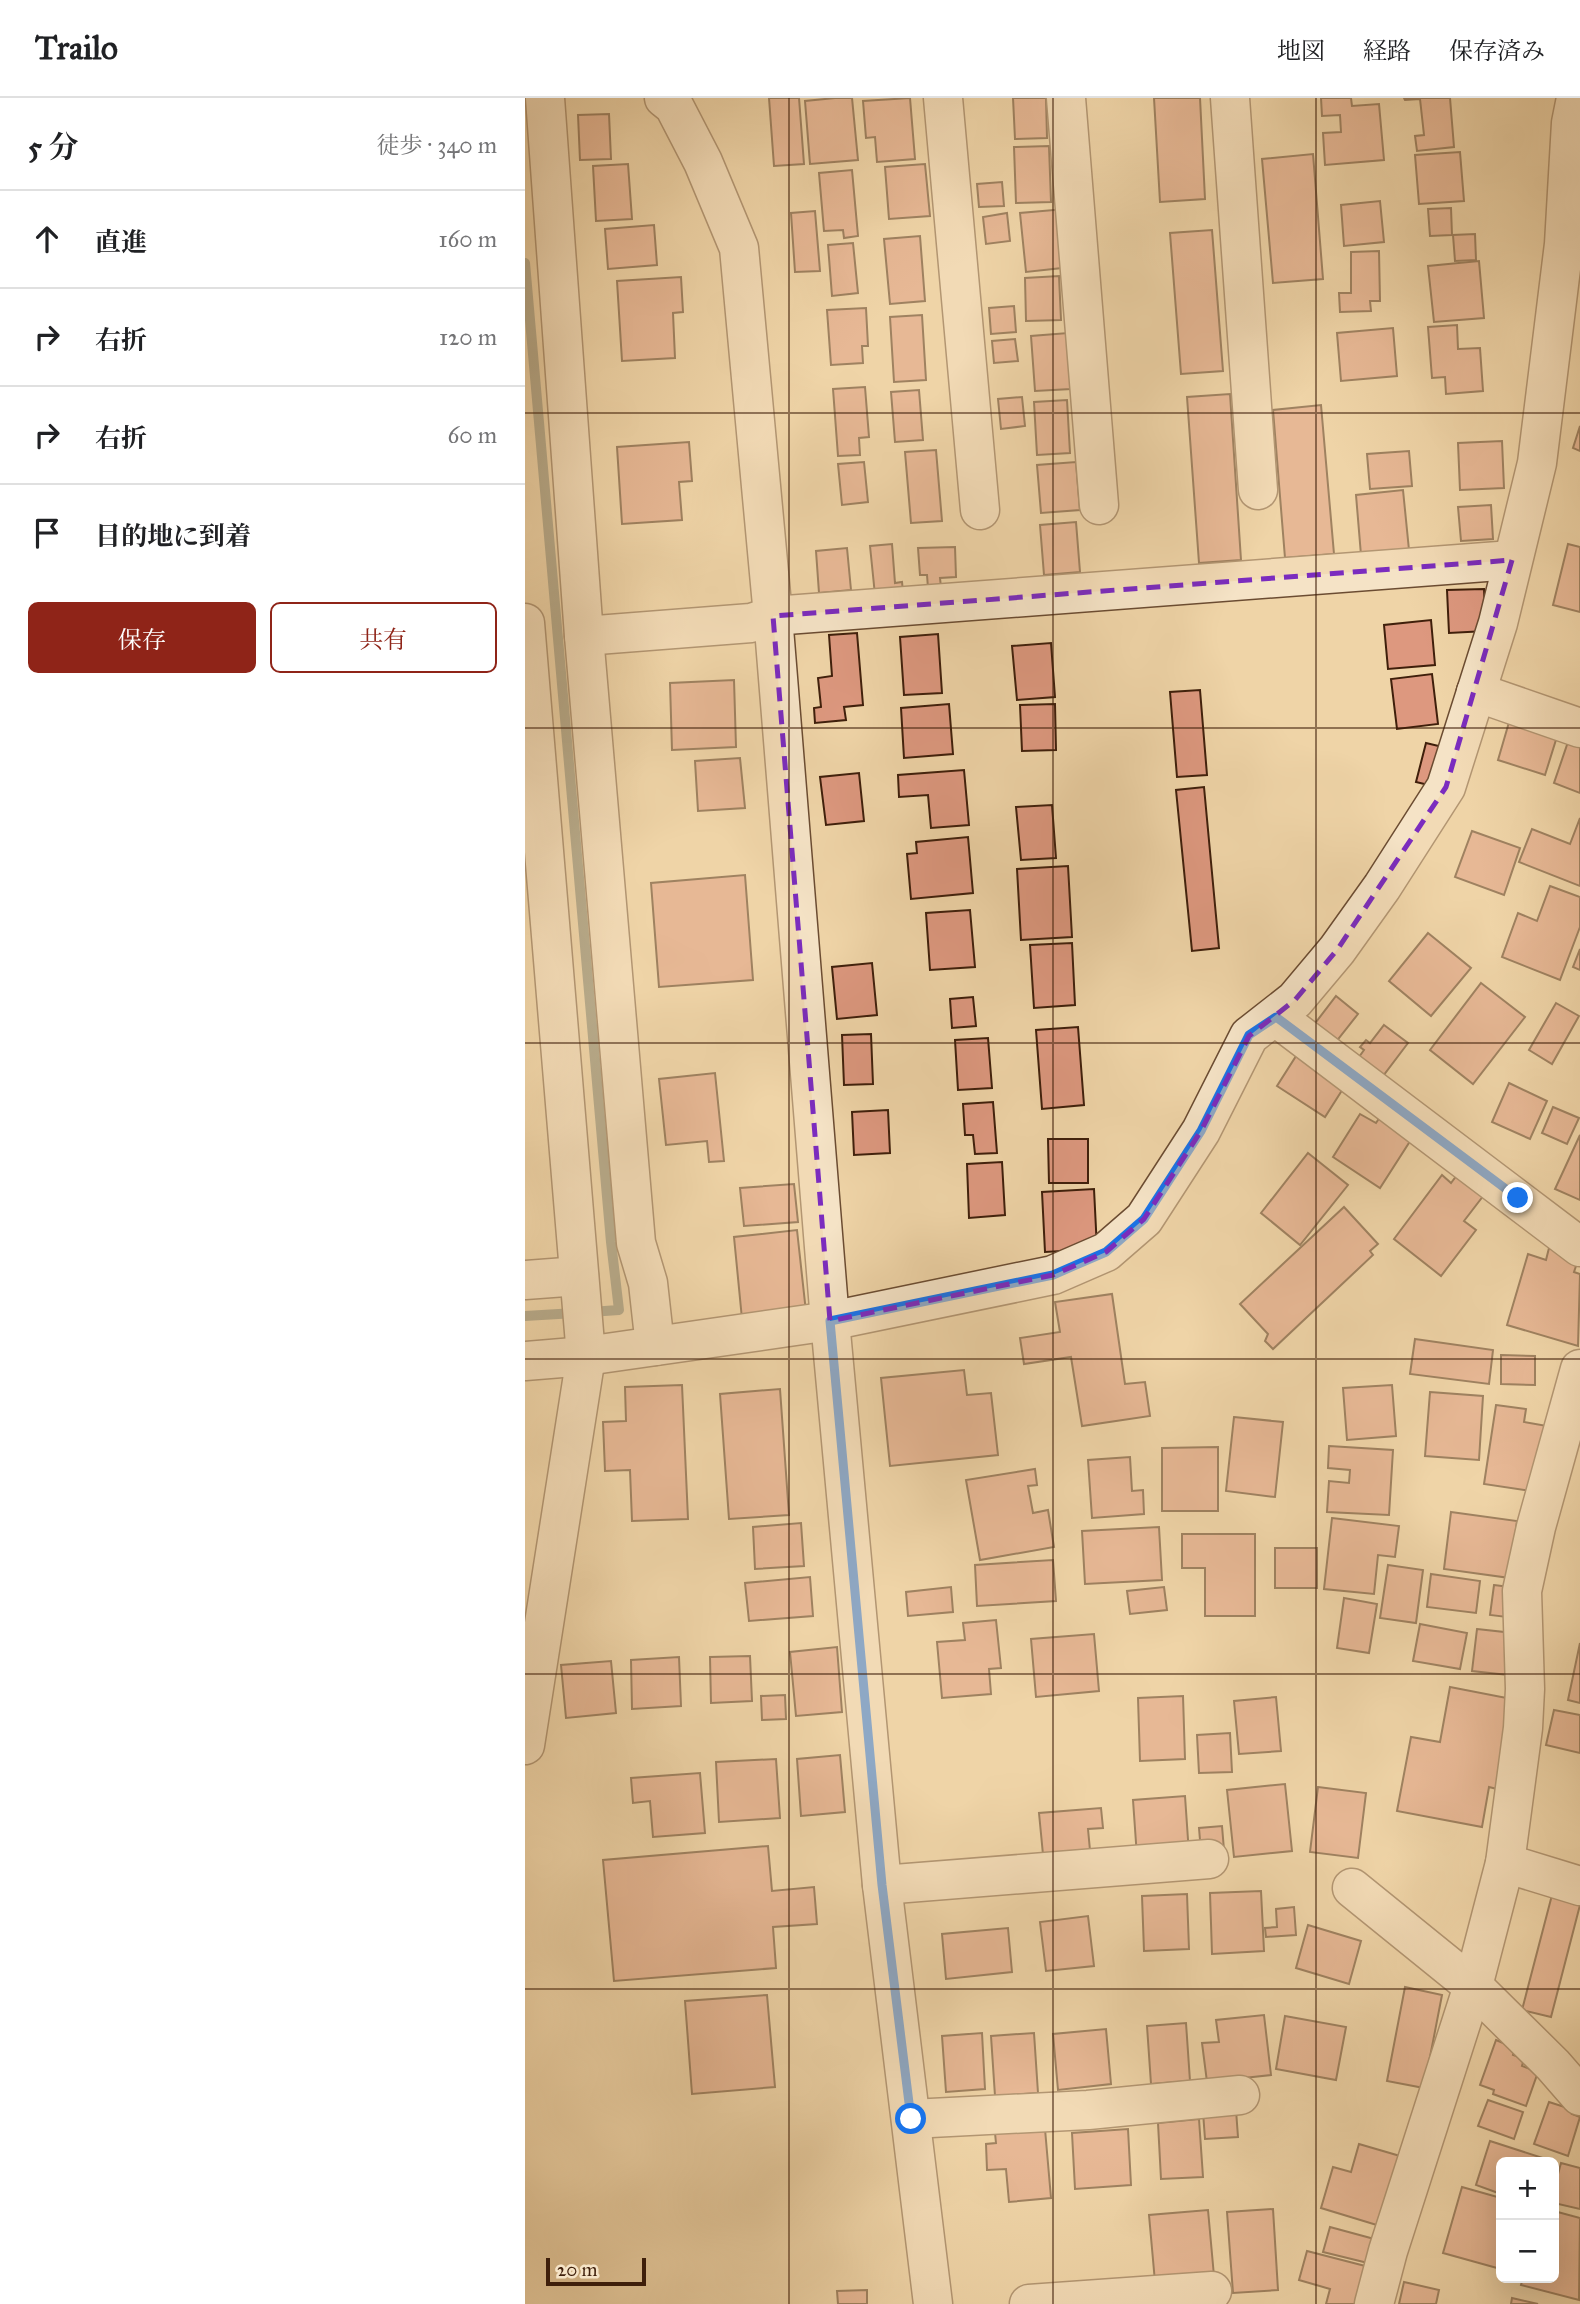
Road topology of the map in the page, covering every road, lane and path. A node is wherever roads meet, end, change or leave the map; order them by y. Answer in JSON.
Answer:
{"nodes":[{"id":1,"x":545,"y":98,"type":"edge"},
{"id":2,"x":943,"y":98,"type":"edge"},
{"id":3,"x":1066,"y":98,"type":"edge"},
{"id":4,"x":1230,"y":98,"type":"edge"},
{"id":5,"x":1576,"y":98,"type":"edge"},
{"id":6,"x":675,"y":101,"type":"edge"},
{"id":7,"x":1572,"y":245,"type":"edge"},
{"id":8,"x":1258,"y":490,"type":"dead end"},
{"id":9,"x":1100,"y":505,"type":"dead end"},
{"id":10,"x":981,"y":510,"type":"dead end"},
{"id":11,"x":1513,"y":559,"type":"junction"},
{"id":12,"x":773,"y":616,"type":"junction"},
{"id":13,"x":525,"y":623,"type":"edge"},
{"id":14,"x":584,"y":636,"type":"junction"},
{"id":15,"x":1476,"y":692,"type":"junction"},
{"id":16,"x":1580,"y":727,"type":"edge"},
{"id":17,"x":1276,"y":1017,"type":"junction"},
{"id":18,"x":1580,"y":1247,"type":"edge"},
{"id":19,"x":579,"y":1276,"type":"junction"},
{"id":20,"x":525,"y":1280,"type":"edge"},
{"id":21,"x":830,"y":1321,"type":"junction"},
{"id":22,"x":655,"y":1346,"type":"junction"},
{"id":23,"x":586,"y":1356,"type":"junction"},
{"id":24,"x":525,"y":1361,"type":"edge"},
{"id":25,"x":1580,"y":1369,"type":"edge"},
{"id":26,"x":525,"y":1745,"type":"edge"},
{"id":27,"x":1209,"y":1859,"type":"dead end"},
{"id":28,"x":1505,"y":1863,"type":"junction"},
{"id":29,"x":882,"y":1885,"type":"junction"},
{"id":30,"x":1580,"y":1886,"type":"edge"},
{"id":31,"x":1352,"y":1888,"type":"dead end"},
{"id":32,"x":1473,"y":1986,"type":"junction"},
{"id":33,"x":1240,"y":2095,"type":"dead end"},
{"id":34,"x":1580,"y":2096,"type":"edge"},
{"id":35,"x":911,"y":2119,"type":"junction"},
{"id":36,"x":1212,"y":2291,"type":"dead end"},
{"id":37,"x":933,"y":2304,"type":"edge"},
{"id":38,"x":1029,"y":2304,"type":"edge"},
{"id":39,"x":1374,"y":2304,"type":"edge"}],
"edges":[{"from":1,"to":14,"type":"street"},
{"from":2,"to":10,"type":"street"},
{"from":3,"to":9,"type":"street"},
{"from":4,"to":8,"type":"street"},
{"from":5,"to":7,"type":"street"},
{"from":6,"to":12,"type":"street"},
{"from":7,"to":11,"type":"street"},
{"from":11,"to":12,"type":"street"},
{"from":11,"to":15,"type":"street"},
{"from":12,"to":14,"type":"street"},
{"from":12,"to":21,"type":"street"},
{"from":13,"to":19,"type":"street"},
{"from":14,"to":22,"type":"street"},
{"from":15,"to":16,"type":"street"},
{"from":15,"to":17,"type":"street"},
{"from":17,"to":18,"type":"street"},
{"from":17,"to":21,"type":"street"},
{"from":19,"to":20,"type":"street"},
{"from":19,"to":23,"type":"street"},
{"from":21,"to":22,"type":"street"},
{"from":21,"to":29,"type":"street"},
{"from":22,"to":23,"type":"street"},
{"from":23,"to":24,"type":"street"},
{"from":23,"to":26,"type":"street"},
{"from":25,"to":28,"type":"street"},
{"from":27,"to":29,"type":"street"},
{"from":28,"to":30,"type":"street"},
{"from":28,"to":32,"type":"street"},
{"from":29,"to":35,"type":"street"},
{"from":31,"to":32,"type":"street"},
{"from":32,"to":34,"type":"street"},
{"from":32,"to":39,"type":"street"},
{"from":33,"to":35,"type":"street"},
{"from":35,"to":37,"type":"street"},
{"from":36,"to":38,"type":"street"}]}
